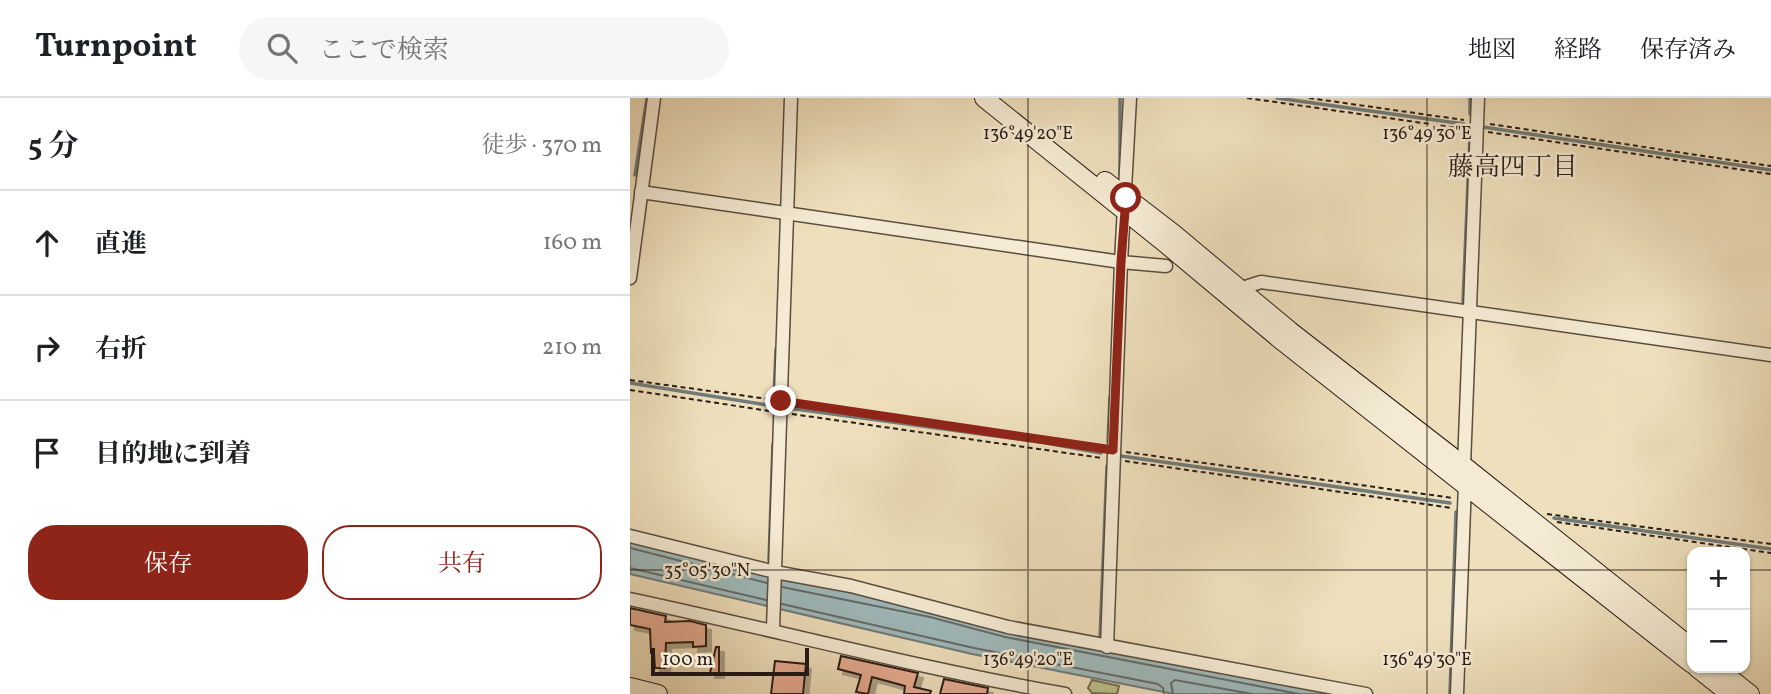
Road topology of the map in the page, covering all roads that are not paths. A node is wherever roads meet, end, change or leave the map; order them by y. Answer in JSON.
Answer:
{"nodes":[{"id":1,"x":654,"y":98,"type":"edge"},
{"id":2,"x":791,"y":98,"type":"edge"},
{"id":3,"x":984,"y":98,"type":"edge"},
{"id":4,"x":1002,"y":98,"type":"edge"},
{"id":5,"x":1130,"y":98,"type":"edge"},
{"id":6,"x":1478,"y":98,"type":"edge"},
{"id":7,"x":641,"y":192,"type":"junction"},
{"id":8,"x":1125,"y":205,"type":"junction"},
{"id":9,"x":788,"y":213,"type":"junction"},
{"id":10,"x":1121,"y":262,"type":"junction"},
{"id":11,"x":1166,"y":266,"type":"dead end"},
{"id":12,"x":630,"y":278,"type":"edge"},
{"id":13,"x":1239,"y":289,"type":"junction"},
{"id":14,"x":1471,"y":312,"type":"junction"},
{"id":15,"x":1771,"y":355,"type":"edge"},
{"id":16,"x":1464,"y":489,"type":"junction"},
{"id":17,"x":630,"y":536,"type":"edge"},
{"id":18,"x":775,"y":575,"type":"junction"},
{"id":19,"x":630,"y":599,"type":"edge"},
{"id":20,"x":773,"y":629,"type":"junction"},
{"id":21,"x":1687,"y":645,"type":"edge"},
{"id":22,"x":1107,"y":647,"type":"junction"},
{"id":23,"x":1687,"y":660,"type":"edge"},
{"id":24,"x":1703,"y":673,"type":"edge"},
{"id":25,"x":1723,"y":673,"type":"edge"},
{"id":26,"x":630,"y":687,"type":"edge"},
{"id":27,"x":659,"y":694,"type":"edge"},
{"id":28,"x":1065,"y":694,"type":"edge"},
{"id":29,"x":1366,"y":694,"type":"edge"},
{"id":30,"x":1457,"y":694,"type":"edge"},
{"id":31,"x":1730,"y":694,"type":"edge"},
{"id":32,"x":1750,"y":694,"type":"edge"}],
"edges":[{"from":1,"to":7,"type":"street"},
{"from":2,"to":9,"type":"street"},
{"from":3,"to":8,"type":"street"},
{"from":4,"to":8,"type":"street"},
{"from":5,"to":8,"type":"street"},
{"from":6,"to":14,"type":"street"},
{"from":7,"to":9,"type":"street"},
{"from":7,"to":12,"type":"street"},
{"from":8,"to":10,"type":"street"},
{"from":8,"to":13,"type":"street"},
{"from":8,"to":16,"type":"street"},
{"from":9,"to":10,"type":"street"},
{"from":9,"to":18,"type":"street"},
{"from":10,"to":11,"type":"street"},
{"from":10,"to":22,"type":"street"},
{"from":13,"to":14,"type":"street"},
{"from":13,"to":16,"type":"street"},
{"from":14,"to":15,"type":"street"},
{"from":14,"to":16,"type":"street"},
{"from":16,"to":21,"type":"street"},
{"from":16,"to":23,"type":"street"},
{"from":16,"to":30,"type":"street"},
{"from":17,"to":18,"type":"street"},
{"from":18,"to":20,"type":"street"},
{"from":18,"to":22,"type":"street"},
{"from":19,"to":20,"type":"street"},
{"from":20,"to":28,"type":"street"},
{"from":22,"to":29,"type":"street"},
{"from":24,"to":31,"type":"street"},
{"from":25,"to":32,"type":"street"},
{"from":26,"to":27,"type":"street"}]}
